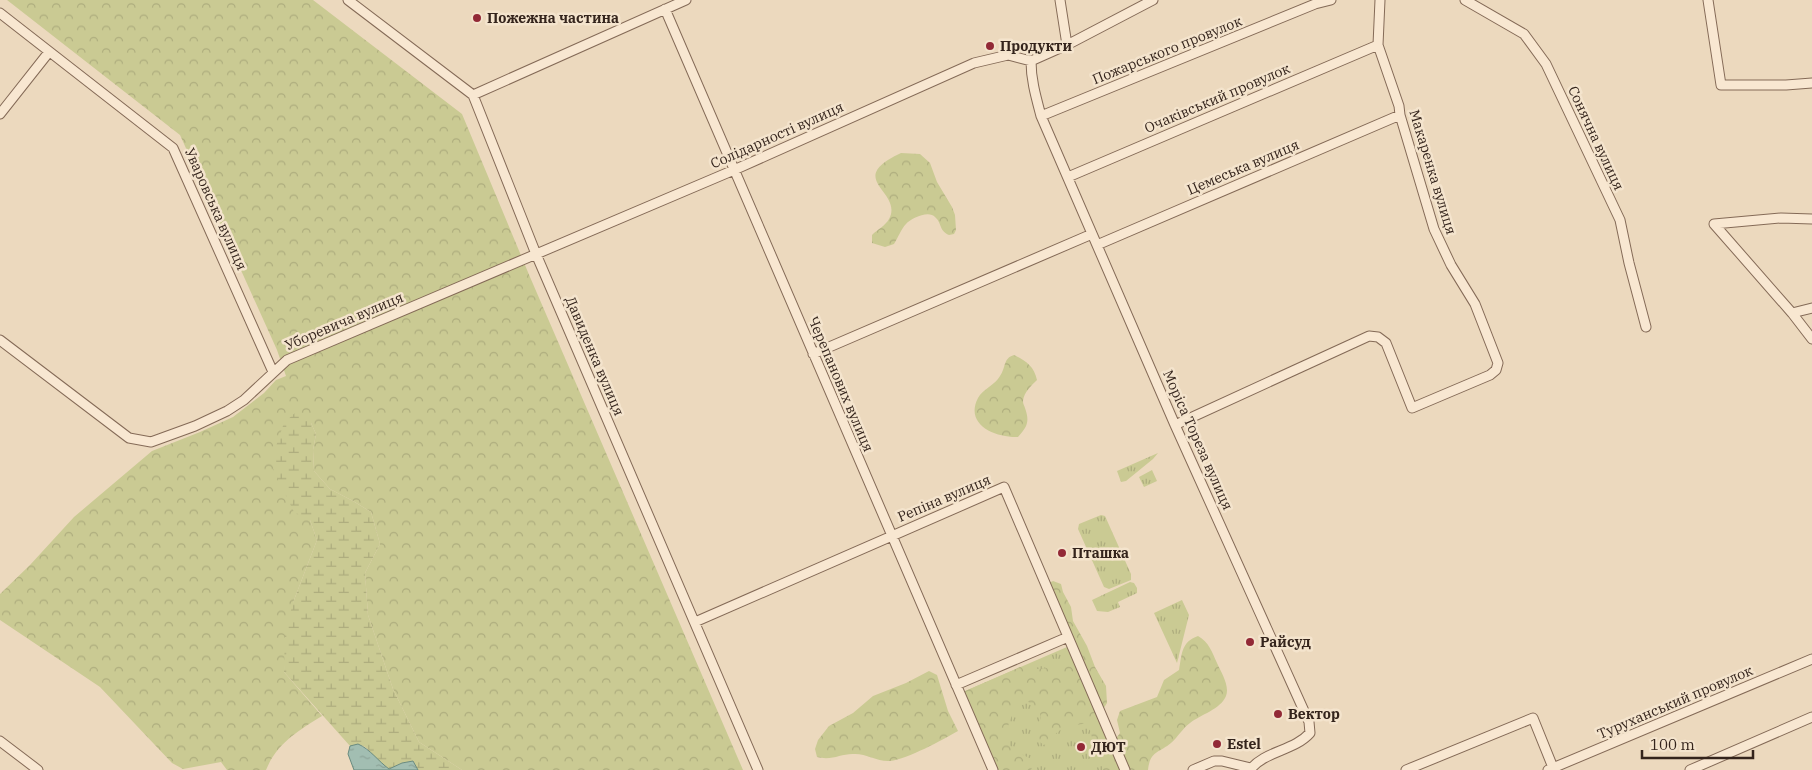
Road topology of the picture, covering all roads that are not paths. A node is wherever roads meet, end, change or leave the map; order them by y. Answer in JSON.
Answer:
{"nodes":[{"id":1,"x":348,"y":0,"type":"edge"},
{"id":2,"x":686,"y":0,"type":"edge"},
{"id":3,"x":1060,"y":0,"type":"edge"},
{"id":4,"x":1153,"y":0,"type":"edge"},
{"id":5,"x":1331,"y":0,"type":"edge"},
{"id":6,"x":1380,"y":0,"type":"edge"},
{"id":7,"x":1465,"y":0,"type":"edge"},
{"id":8,"x":1708,"y":0,"type":"edge"},
{"id":9,"x":665,"y":9,"type":"junction"},
{"id":10,"x":0,"y":13,"type":"edge"},
{"id":11,"x":1067,"y":45,"type":"junction"},
{"id":12,"x":1378,"y":45,"type":"junction"},
{"id":13,"x":49,"y":52,"type":"junction"},
{"id":14,"x":1031,"y":61,"type":"junction"},
{"id":15,"x":1812,"y":83,"type":"edge"},
{"id":16,"x":473,"y":95,"type":"junction"},
{"id":17,"x":0,"y":114,"type":"edge"},
{"id":18,"x":1400,"y":115,"type":"junction"},
{"id":19,"x":1041,"y":116,"type":"junction"},
{"id":20,"x":734,"y":170,"type":"junction"},
{"id":21,"x":1068,"y":177,"type":"junction"},
{"id":22,"x":1812,"y":219,"type":"edge"},
{"id":23,"x":1092,"y":234,"type":"junction"},
{"id":24,"x":1097,"y":244,"type":"junction"},
{"id":25,"x":536,"y":254,"type":"junction"},
{"id":26,"x":1812,"y":308,"type":"edge"},
{"id":27,"x":1792,"y":314,"type":"junction"},
{"id":28,"x":1646,"y":326,"type":"dead end"},
{"id":29,"x":1812,"y":339,"type":"edge"},
{"id":30,"x":0,"y":340,"type":"edge"},
{"id":31,"x":813,"y":354,"type":"junction"},
{"id":32,"x":273,"y":372,"type":"junction"},
{"id":33,"x":1175,"y":425,"type":"junction"},
{"id":34,"x":891,"y":536,"type":"junction"},
{"id":35,"x":695,"y":622,"type":"junction"},
{"id":36,"x":1068,"y":637,"type":"junction"},
{"id":37,"x":1812,"y":659,"type":"edge"},
{"id":38,"x":956,"y":685,"type":"junction"},
{"id":39,"x":1812,"y":717,"type":"edge"},
{"id":40,"x":0,"y":741,"type":"edge"},
{"id":41,"x":1250,"y":769,"type":"edge"},
{"id":42,"x":1552,"y":769,"type":"edge"},
{"id":43,"x":38,"y":770,"type":"edge"},
{"id":44,"x":758,"y":770,"type":"edge"},
{"id":45,"x":993,"y":770,"type":"edge"},
{"id":46,"x":1125,"y":770,"type":"edge"},
{"id":47,"x":1193,"y":770,"type":"edge"},
{"id":48,"x":1406,"y":770,"type":"edge"},
{"id":49,"x":1690,"y":770,"type":"edge"}],
"edges":[{"from":1,"to":16,"type":"street"},
{"from":2,"to":9,"type":"street"},
{"from":3,"to":11,"type":"street"},
{"from":4,"to":11,"type":"street"},
{"from":5,"to":19,"type":"street","name":"Пожарського провулок"},
{"from":6,"to":12,"type":"street","name":"Макаренка вулиця"},
{"from":7,"to":28,"type":"street","name":"Сонячна вулиця"},
{"from":8,"to":15,"type":"street"},
{"from":9,"to":16,"type":"street"},
{"from":9,"to":20,"type":"street","name":"Черепанових вулиця"},
{"from":10,"to":13,"type":"street","name":"Уваровська вулиця"},
{"from":11,"to":14,"type":"street"},
{"from":12,"to":18,"type":"street","name":"Макаренка вулиця"},
{"from":12,"to":21,"type":"street","name":"Очакiвський провулок"},
{"from":13,"to":17,"type":"street"},
{"from":13,"to":32,"type":"street","name":"Уваровська вулиця"},
{"from":14,"to":19,"type":"street","name":"Моріса Тореза вулиця"},
{"from":14,"to":20,"type":"street","name":"Солідарності вулиця"},
{"from":16,"to":25,"type":"street","name":"Давиденка вулиця"},
{"from":18,"to":24,"type":"street","name":"Цемеська вулиця"},
{"from":18,"to":33,"type":"street","name":"Макаренка вулиця"},
{"from":19,"to":21,"type":"street","name":"Моріса Тореза вулиця"},
{"from":20,"to":25,"type":"street","name":"Солідарності вулиця"},
{"from":20,"to":31,"type":"street","name":"Черепанових вулиця"},
{"from":21,"to":23,"type":"street","name":"Моріса Тореза вулиця"},
{"from":22,"to":27,"type":"street"},
{"from":23,"to":24,"type":"street","name":"Моріса Тореза вулиця"},
{"from":23,"to":31,"type":"street"},
{"from":24,"to":33,"type":"street","name":"Моріса Тореза вулиця"},
{"from":25,"to":32,"type":"street","name":"Уборевича вулиця"},
{"from":25,"to":35,"type":"street","name":"Давиденка вулиця"},
{"from":26,"to":27,"type":"street"},
{"from":27,"to":29,"type":"street"},
{"from":30,"to":32,"type":"street","name":"Уборевича вулиця"},
{"from":31,"to":34,"type":"street","name":"Черепанових вулиця"},
{"from":33,"to":41,"type":"street","name":"Моріса Тореза вулиця"},
{"from":34,"to":35,"type":"street","name":"Репiна вулиця"},
{"from":34,"to":36,"type":"street","name":"Репiна вулиця"},
{"from":34,"to":38,"type":"street","name":"Черепанових вулиця"},
{"from":35,"to":44,"type":"street","name":"Давиденка вулиця"},
{"from":36,"to":38,"type":"street"},
{"from":36,"to":46,"type":"street","name":"Репiна вулиця"},
{"from":37,"to":42,"type":"street","name":"Туруханський провулок"},
{"from":38,"to":45,"type":"street","name":"Черепанових вулиця"},
{"from":39,"to":49,"type":"street"},
{"from":40,"to":43,"type":"street"},
{"from":41,"to":47,"type":"street"},
{"from":42,"to":48,"type":"street"}]}
